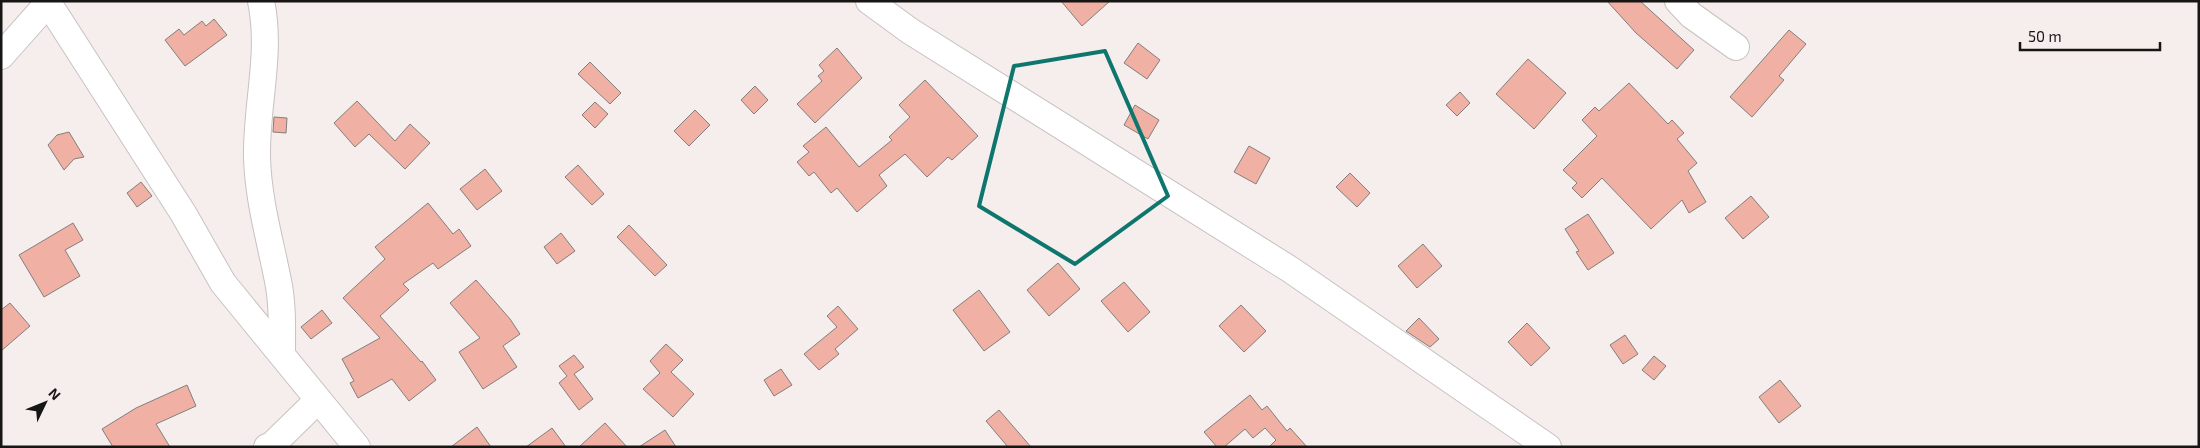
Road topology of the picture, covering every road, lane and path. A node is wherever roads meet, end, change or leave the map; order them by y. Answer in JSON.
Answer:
{"nodes":[{"id":1,"x":261,"y":1,"type":"edge"},
{"id":2,"x":869,"y":1,"type":"edge"},
{"id":3,"x":1678,"y":1,"type":"edge"},
{"id":4,"x":48,"y":2,"type":"edge"},
{"id":5,"x":1736,"y":47,"type":"dead end"},
{"id":6,"x":1,"y":56,"type":"edge"},
{"id":7,"x":282,"y":353,"type":"junction"},
{"id":8,"x":318,"y":400,"type":"junction"},
{"id":9,"x":271,"y":446,"type":"edge"},
{"id":10,"x":357,"y":447,"type":"edge"},
{"id":11,"x":1548,"y":447,"type":"edge"}],
"edges":[{"from":1,"to":7,"type":"street"},
{"from":2,"to":11,"type":"street"},
{"from":3,"to":5,"type":"street"},
{"from":4,"to":6,"type":"street"},
{"from":4,"to":7,"type":"street"},
{"from":7,"to":8,"type":"street"},
{"from":8,"to":9,"type":"street"},
{"from":8,"to":10,"type":"street"}]}
